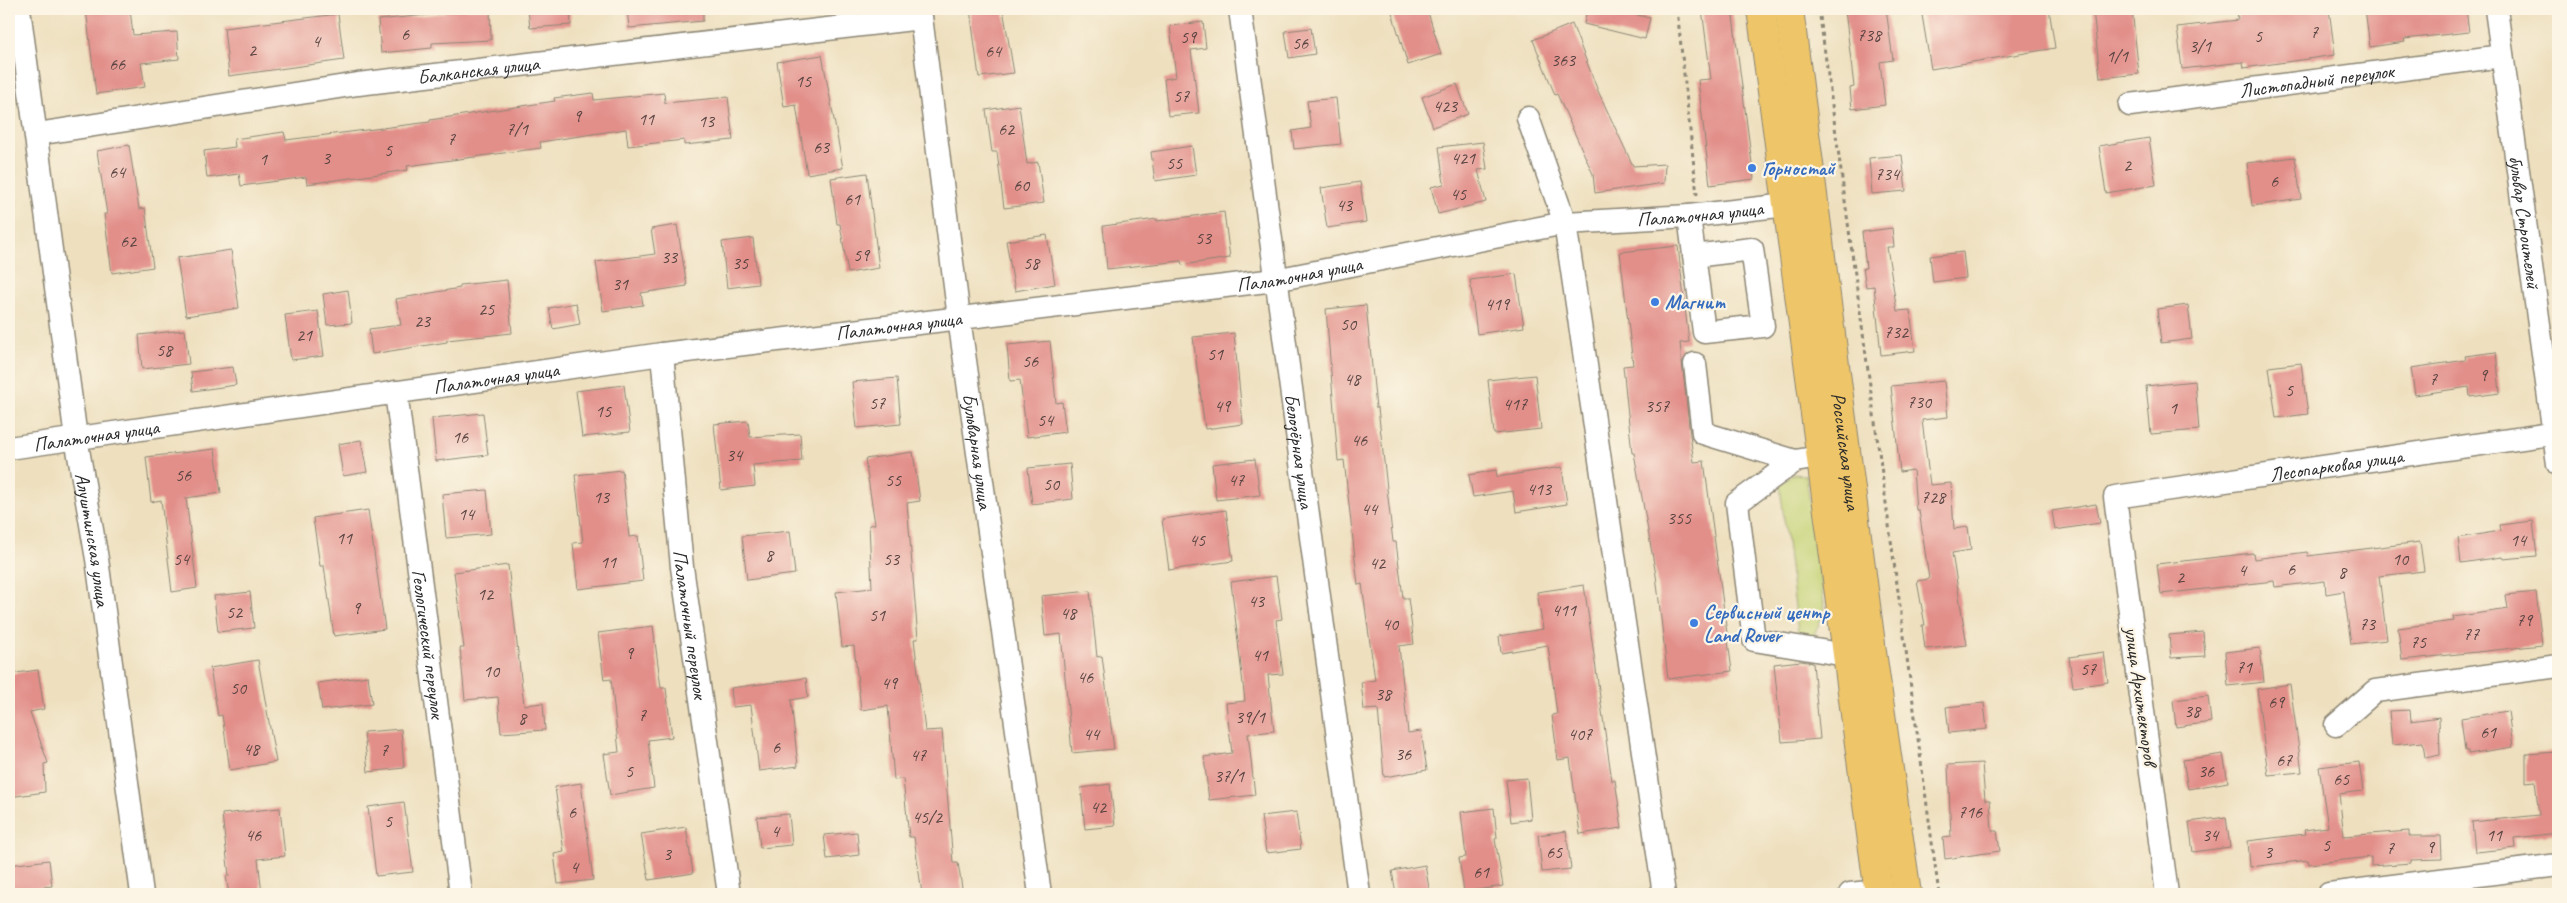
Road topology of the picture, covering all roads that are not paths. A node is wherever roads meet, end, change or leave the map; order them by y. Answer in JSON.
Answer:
{"nodes":[{"id":1,"x":19,"y":9,"type":"edge"},
{"id":2,"x":1240,"y":9,"type":"edge"},
{"id":3,"x":1762,"y":9,"type":"edge"},
{"id":4,"x":1789,"y":9,"type":"edge"},
{"id":5,"x":2496,"y":9,"type":"edge"},
{"id":6,"x":920,"y":13,"type":"edge"},
{"id":7,"x":2502,"y":56,"type":"junction"},
{"id":8,"x":2130,"y":105,"type":"dead end"},
{"id":9,"x":1528,"y":118,"type":"dead end"},
{"id":10,"x":37,"y":134,"type":"junction"},
{"id":11,"x":1815,"y":201,"type":"junction"},
{"id":12,"x":1787,"y":205,"type":"junction"},
{"id":13,"x":1694,"y":216,"type":"junction"},
{"id":14,"x":1565,"y":223,"type":"junction"},
{"id":15,"x":1694,"y":256,"type":"dead end"},
{"id":16,"x":1275,"y":280,"type":"junction"},
{"id":17,"x":959,"y":318,"type":"junction"},
{"id":18,"x":662,"y":354,"type":"junction"},
{"id":19,"x":1695,"y":364,"type":"dead end"},
{"id":20,"x":396,"y":392,"type":"junction"},
{"id":21,"x":2556,"y":433,"type":"edge"},
{"id":22,"x":76,"y":438,"type":"junction"},
{"id":23,"x":9,"y":448,"type":"edge"},
{"id":24,"x":1808,"y":459,"type":"junction"},
{"id":25,"x":2558,"y":464,"type":"edge"},
{"id":26,"x":2114,"y":497,"type":"joint"},
{"id":27,"x":1846,"y":655,"type":"junction"},
{"id":28,"x":2558,"y":666,"type":"edge"},
{"id":29,"x":2336,"y":725,"type":"dead end"},
{"id":30,"x":2558,"y":864,"type":"edge"},
{"id":31,"x":1878,"y":893,"type":"edge"},
{"id":32,"x":142,"y":894,"type":"edge"},
{"id":33,"x":461,"y":894,"type":"edge"},
{"id":34,"x":729,"y":894,"type":"edge"},
{"id":35,"x":1040,"y":894,"type":"edge"},
{"id":36,"x":1359,"y":894,"type":"edge"},
{"id":37,"x":1664,"y":894,"type":"edge"},
{"id":38,"x":1850,"y":894,"type":"edge"},
{"id":39,"x":1907,"y":894,"type":"edge"},
{"id":40,"x":2167,"y":894,"type":"edge"},
{"id":41,"x":2329,"y":894,"type":"edge"}],
"edges":[{"from":1,"to":10,"type":"street","name":"Алуштинская улица"},
{"from":2,"to":16,"type":"street","name":"Белозёрная улица"},
{"from":3,"to":12,"type":"main road","name":"Российская улица"},
{"from":4,"to":11,"type":"main road","name":"Российская улица"},
{"from":5,"to":7,"type":"street","name":"бульвар Строителей"},
{"from":6,"to":10,"type":"street","name":"Балканская улица"},
{"from":6,"to":17,"type":"street","name":"Бульварная улица"},
{"from":7,"to":8,"type":"street","name":"Листопадный переулок"},
{"from":7,"to":21,"type":"street","name":"бульвар Строителей"},
{"from":9,"to":14,"type":"street"},
{"from":10,"to":22,"type":"street","name":"Алуштинская улица"},
{"from":11,"to":12,"type":"main road"},
{"from":11,"to":39,"type":"main road","name":"Российская улица"},
{"from":12,"to":13,"type":"street","name":"Палаточная улица"},
{"from":12,"to":24,"type":"main road","name":"Российская улица"},
{"from":13,"to":14,"type":"street","name":"Палаточная улица"},
{"from":13,"to":15,"type":"street"},
{"from":14,"to":16,"type":"street","name":"Палаточная улица"},
{"from":14,"to":37,"type":"street"},
{"from":16,"to":17,"type":"street","name":"Палаточная улица"},
{"from":16,"to":36,"type":"street","name":"Белозёрная улица"},
{"from":17,"to":18,"type":"street","name":"Палаточная улица"},
{"from":17,"to":35,"type":"street","name":"Бульварная улица"},
{"from":18,"to":20,"type":"street","name":"Палаточная улица"},
{"from":18,"to":34,"type":"street","name":"Палаточный переулок"},
{"from":19,"to":24,"type":"street"},
{"from":20,"to":22,"type":"street","name":"Палаточная улица"},
{"from":20,"to":33,"type":"street","name":"Геологический переулок"},
{"from":21,"to":25,"type":"street","name":"бульвар Строителей"},
{"from":21,"to":26,"type":"street","name":"Лесопарковая улица"},
{"from":22,"to":23,"type":"street","name":"Палаточная улица"},
{"from":22,"to":32,"type":"street","name":"Алуштинская улица"},
{"from":24,"to":27,"type":"main road","name":"Российская улица"},
{"from":24,"to":27,"type":"street"},
{"from":26,"to":40,"type":"street","name":"улица Архитекторов"},
{"from":27,"to":31,"type":"main road","name":"Российская улица"},
{"from":28,"to":29,"type":"street"},
{"from":30,"to":41,"type":"street"},
{"from":31,"to":38,"type":"street"}]}
